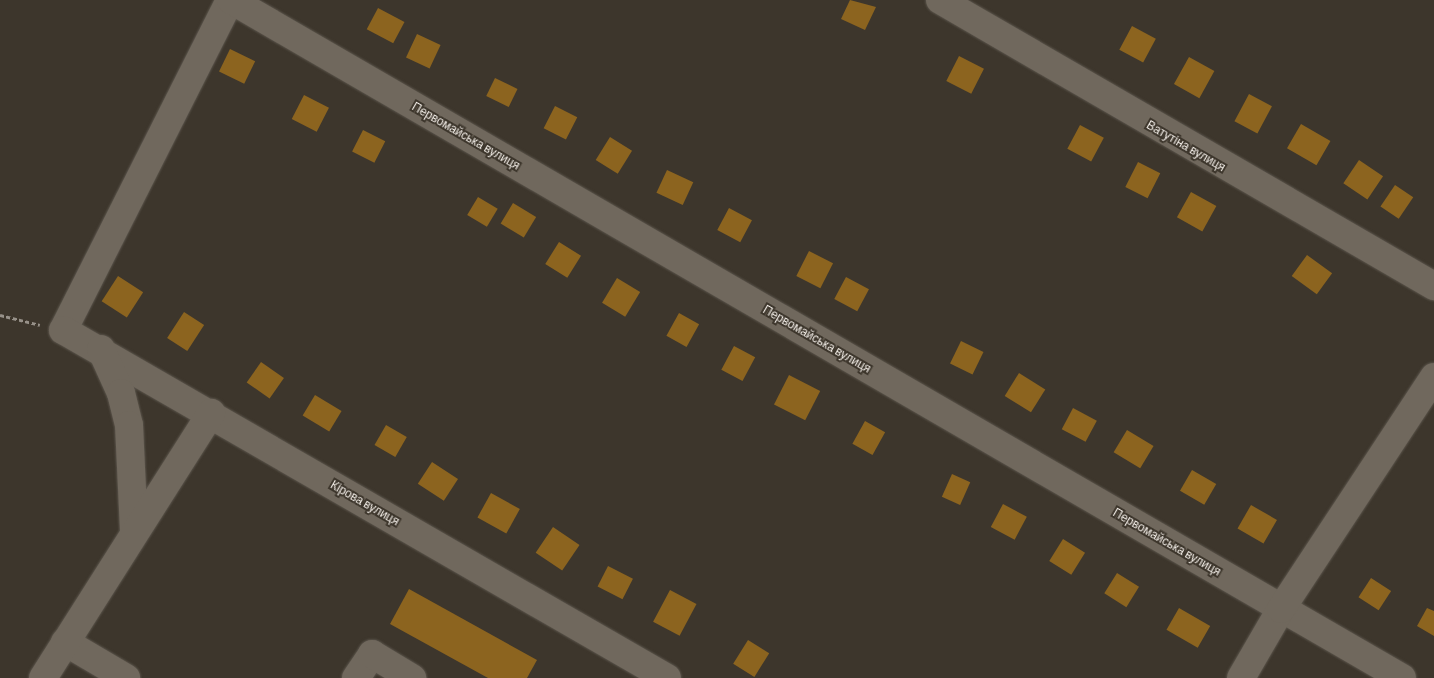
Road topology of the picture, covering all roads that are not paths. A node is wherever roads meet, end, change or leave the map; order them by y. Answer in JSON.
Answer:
{"nodes":[{"id":1,"x":231,"y":0,"type":"edge"},
{"id":2,"x":940,"y":0,"type":"edge"},
{"id":3,"x":1434,"y":286,"type":"edge"},
{"id":4,"x":101,"y":349,"type":"junction"},
{"id":5,"x":1434,"y":377,"type":"edge"},
{"id":6,"x":211,"y":413,"type":"junction"},
{"id":7,"x":134,"y":533,"type":"junction"},
{"id":8,"x":1281,"y":608,"type":"junction"},
{"id":9,"x":65,"y":642,"type":"junction"},
{"id":10,"x":43,"y":678,"type":"edge"},
{"id":11,"x":126,"y":678,"type":"edge"},
{"id":12,"x":356,"y":678,"type":"edge"},
{"id":13,"x":412,"y":678,"type":"edge"},
{"id":14,"x":667,"y":678,"type":"edge"},
{"id":15,"x":1241,"y":678,"type":"edge"},
{"id":16,"x":1402,"y":678,"type":"edge"}],
"edges":[{"from":1,"to":4,"type":"street","name":"Кірова вулиця"},
{"from":1,"to":8,"type":"street","name":"Первомайська вулиця"},
{"from":2,"to":3,"type":"street","name":"Ватутіна вулиця"},
{"from":4,"to":6,"type":"street","name":"Кірова вулиця"},
{"from":4,"to":7,"type":"street"},
{"from":5,"to":8,"type":"street"},
{"from":6,"to":7,"type":"street"},
{"from":6,"to":14,"type":"street","name":"Кірова вулиця"},
{"from":7,"to":9,"type":"street"},
{"from":8,"to":15,"type":"street"},
{"from":8,"to":16,"type":"street","name":"Первомайська вулиця"},
{"from":9,"to":10,"type":"street"},
{"from":9,"to":11,"type":"street"},
{"from":12,"to":13,"type":"street"}]}
